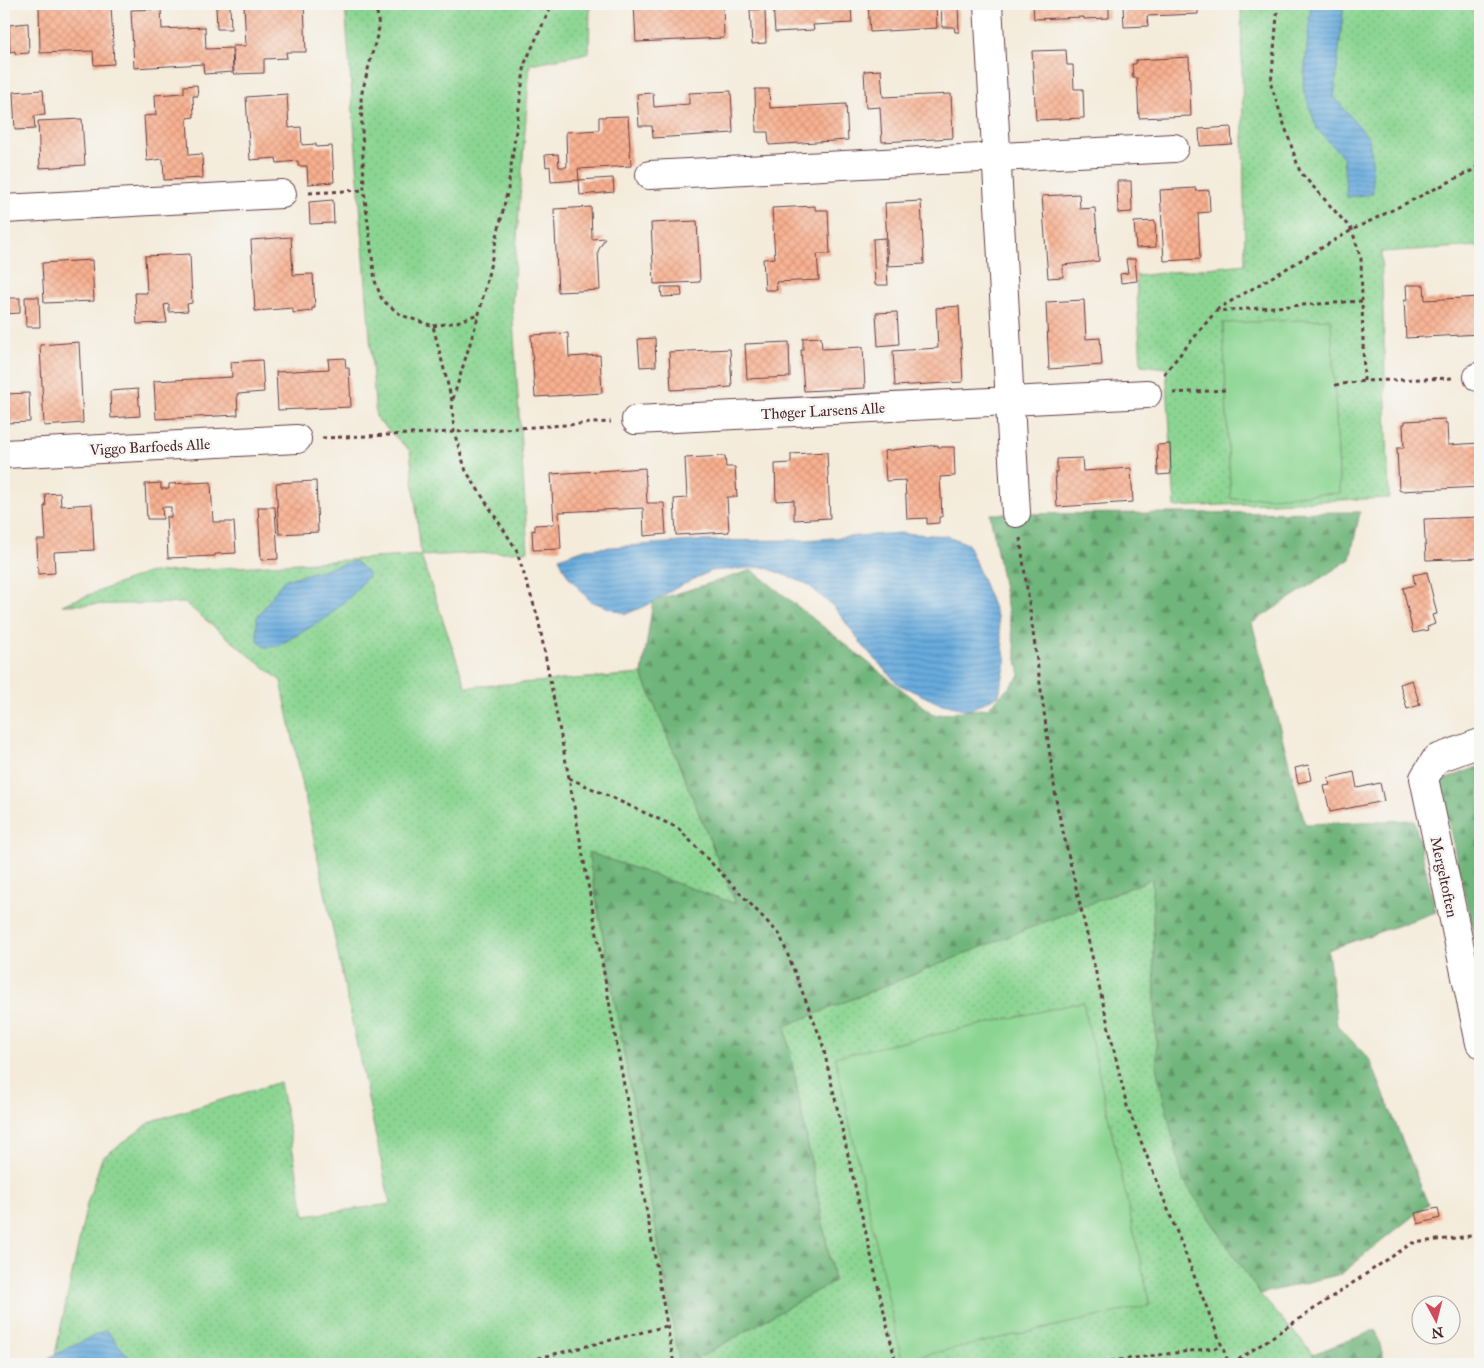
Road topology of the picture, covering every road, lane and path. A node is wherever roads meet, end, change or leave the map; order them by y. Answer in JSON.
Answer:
{"nodes":[{"id":1,"x":376,"y":4,"type":"edge"},
{"id":2,"x":552,"y":4,"type":"edge"},
{"id":3,"x":988,"y":4,"type":"edge"},
{"id":4,"x":1278,"y":4,"type":"edge"},
{"id":5,"x":1174,"y":148,"type":"dead end"},
{"id":6,"x":996,"y":157,"type":"junction"},
{"id":7,"x":1480,"y":164,"type":"edge"},
{"id":8,"x":650,"y":175,"type":"dead end"},
{"id":9,"x":364,"y":190,"type":"junction"},
{"id":10,"x":282,"y":194,"type":"joint"},
{"id":11,"x":4,"y":209,"type":"edge"},
{"id":12,"x":1352,"y":230,"type":"junction"},
{"id":13,"x":1362,"y":301,"type":"junction"},
{"id":14,"x":1216,"y":311,"type":"junction"},
{"id":15,"x":479,"y":314,"type":"junction"},
{"id":16,"x":433,"y":326,"type":"junction"},
{"id":17,"x":1479,"y":377,"type":"edge"},
{"id":18,"x":1364,"y":381,"type":"junction"},
{"id":19,"x":1335,"y":385,"type":"dead end"},
{"id":20,"x":1227,"y":390,"type":"dead end"},
{"id":21,"x":1147,"y":394,"type":"junction"},
{"id":22,"x":452,"y":401,"type":"junction"},
{"id":23,"x":1010,"y":401,"type":"junction"},
{"id":24,"x":636,"y":420,"type":"joint"},
{"id":25,"x":454,"y":432,"type":"junction"},
{"id":26,"x":297,"y":439,"type":"joint"},
{"id":27,"x":4,"y":454,"type":"edge"},
{"id":28,"x":1016,"y":513,"type":"joint"},
{"id":29,"x":1480,"y":743,"type":"edge"},
{"id":30,"x":569,"y":778,"type":"junction"},
{"id":31,"x":1480,"y":1043,"type":"edge"},
{"id":32,"x":1480,"y":1235,"type":"edge"},
{"id":33,"x":667,"y":1326,"type":"junction"},
{"id":34,"x":1222,"y":1347,"type":"junction"},
{"id":35,"x":515,"y":1364,"type":"edge"},
{"id":36,"x":674,"y":1364,"type":"edge"},
{"id":37,"x":896,"y":1364,"type":"edge"},
{"id":38,"x":1087,"y":1364,"type":"edge"},
{"id":39,"x":1230,"y":1364,"type":"edge"}],
"edges":[{"from":1,"to":9,"type":"path"},
{"from":2,"to":15,"type":"path"},
{"from":3,"to":6,"type":"street"},
{"from":4,"to":12,"type":"path"},
{"from":5,"to":6,"type":"street"},
{"from":6,"to":8,"type":"street"},
{"from":6,"to":23,"type":"street"},
{"from":7,"to":12,"type":"path"},
{"from":9,"to":10,"type":"path"},
{"from":9,"to":16,"type":"path"},
{"from":10,"to":11,"type":"street"},
{"from":12,"to":13,"type":"path"},
{"from":12,"to":14,"type":"path"},
{"from":13,"to":14,"type":"path"},
{"from":13,"to":18,"type":"path"},
{"from":14,"to":21,"type":"path"},
{"from":15,"to":16,"type":"path"},
{"from":15,"to":22,"type":"path"},
{"from":16,"to":22,"type":"path"},
{"from":17,"to":18,"type":"path"},
{"from":18,"to":19,"type":"path"},
{"from":20,"to":21,"type":"path"},
{"from":21,"to":23,"type":"street","name":"Thøger Larsens Alle"},
{"from":22,"to":25,"type":"path"},
{"from":23,"to":24,"type":"street","name":"Thøger Larsens Alle"},
{"from":23,"to":28,"type":"street"},
{"from":24,"to":25,"type":"path"},
{"from":25,"to":26,"type":"path"},
{"from":25,"to":30,"type":"path"},
{"from":26,"to":27,"type":"street","name":"Viggo Barfoeds Alle"},
{"from":28,"to":34,"type":"path"},
{"from":29,"to":31,"type":"street","name":"Mergeltoften"},
{"from":30,"to":33,"type":"path"},
{"from":30,"to":37,"type":"path"},
{"from":32,"to":39,"type":"path"},
{"from":33,"to":35,"type":"path"},
{"from":33,"to":36,"type":"path"},
{"from":34,"to":38,"type":"path"},
{"from":34,"to":39,"type":"path"}]}
